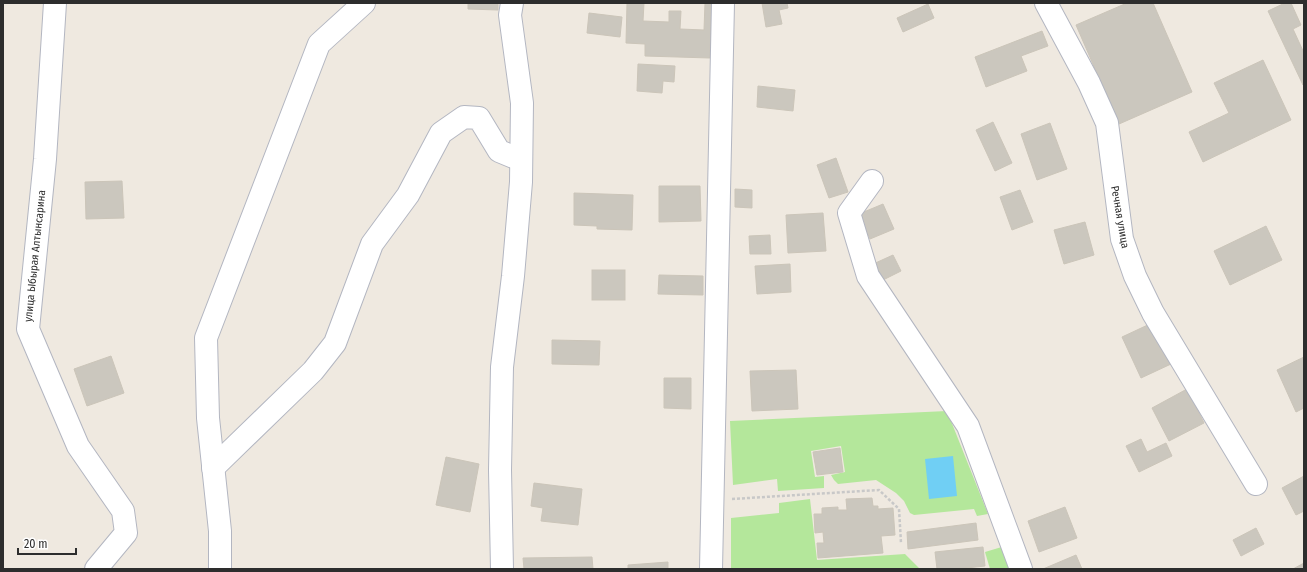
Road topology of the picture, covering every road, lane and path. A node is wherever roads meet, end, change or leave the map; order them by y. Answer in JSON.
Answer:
{"nodes":[{"id":1,"x":55,"y":3,"type":"edge"},
{"id":2,"x":364,"y":3,"type":"edge"},
{"id":3,"x":512,"y":3,"type":"edge"},
{"id":4,"x":724,"y":3,"type":"edge"},
{"id":5,"x":1046,"y":3,"type":"edge"},
{"id":6,"x":521,"y":160,"type":"junction"},
{"id":7,"x":872,"y":181,"type":"dead end"},
{"id":8,"x":213,"y":468,"type":"junction"},
{"id":9,"x":1256,"y":484,"type":"dead end"},
{"id":10,"x":728,"y":500,"type":"dead end"},
{"id":11,"x":901,"y":543,"type":"dead end"},
{"id":12,"x":96,"y":569,"type":"edge"},
{"id":13,"x":220,"y":569,"type":"edge"},
{"id":14,"x":502,"y":569,"type":"edge"},
{"id":15,"x":711,"y":569,"type":"edge"},
{"id":16,"x":1020,"y":569,"type":"edge"}],
"edges":[{"from":1,"to":12,"type":"street","name":"улица Ыбырая Алтынсарина"},
{"from":2,"to":8,"type":"street"},
{"from":3,"to":6,"type":"street"},
{"from":4,"to":15,"type":"street"},
{"from":5,"to":9,"type":"street","name":"Речная улица"},
{"from":6,"to":8,"type":"street"},
{"from":6,"to":14,"type":"street"},
{"from":7,"to":16,"type":"street"},
{"from":8,"to":13,"type":"street"},
{"from":10,"to":11,"type":"path"}]}
